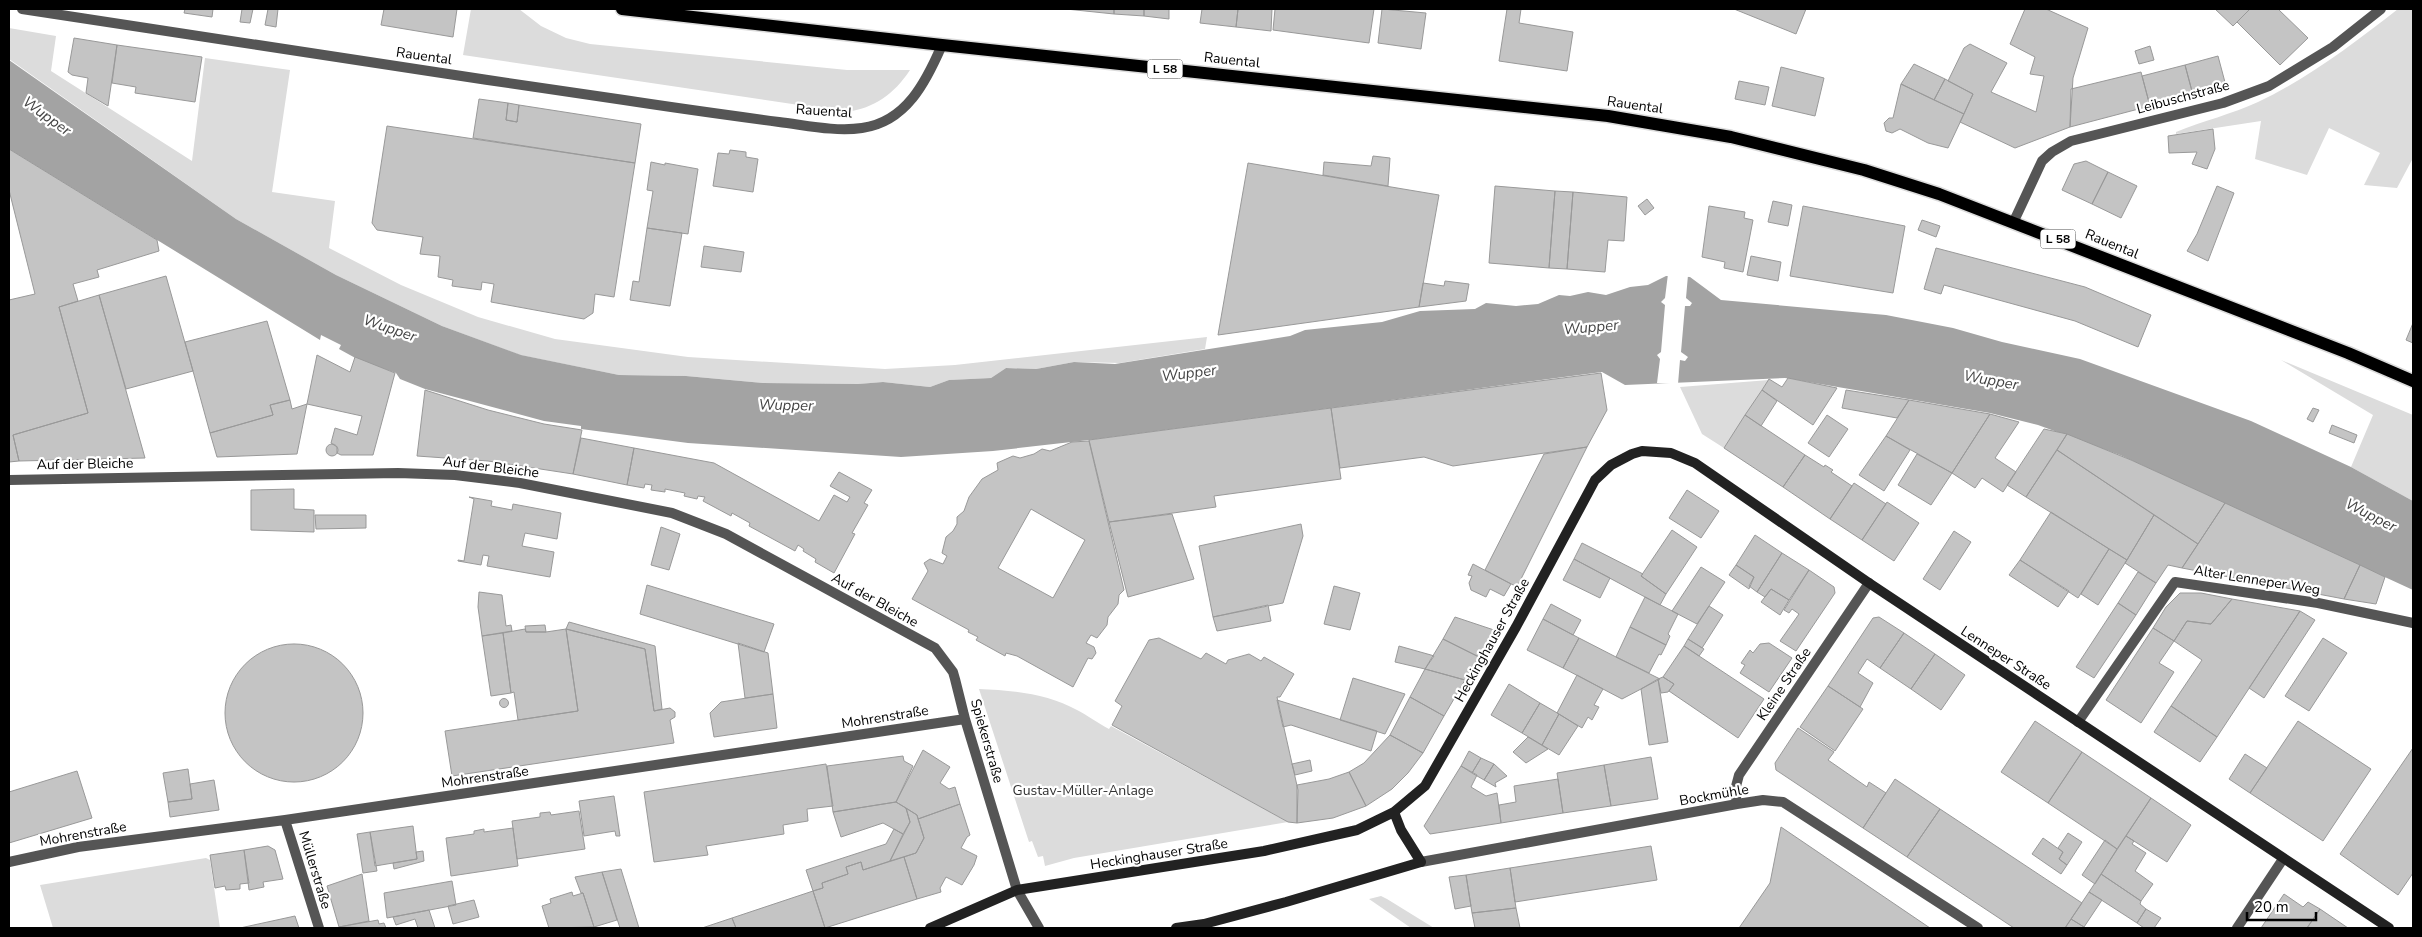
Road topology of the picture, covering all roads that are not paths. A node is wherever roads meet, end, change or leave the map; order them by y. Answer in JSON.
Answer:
{"nodes":[{"id":1,"x":22,"y":9,"type":"edge"},
{"id":2,"x":622,"y":9,"type":"edge"},
{"id":3,"x":2381,"y":9,"type":"edge"},
{"id":4,"x":942,"y":45,"type":"junction"},
{"id":5,"x":2014,"y":222,"type":"junction"},
{"id":6,"x":2413,"y":381,"type":"edge"},
{"id":7,"x":1603,"y":473,"type":"joint"},
{"id":8,"x":9,"y":480,"type":"edge"},
{"id":9,"x":1869,"y":583,"type":"junction"},
{"id":10,"x":2413,"y":623,"type":"edge"},
{"id":11,"x":935,"y":648,"type":"joint"},
{"id":12,"x":965,"y":719,"type":"junction"},
{"id":13,"x":2078,"y":722,"type":"junction"},
{"id":14,"x":1737,"y":804,"type":"junction"},
{"id":15,"x":1394,"y":812,"type":"junction"},
{"id":16,"x":285,"y":820,"type":"junction"},
{"id":17,"x":2283,"y":859,"type":"junction"},
{"id":18,"x":9,"y":862,"type":"edge"},
{"id":19,"x":1420,"y":862,"type":"junction"},
{"id":20,"x":1017,"y":890,"type":"junction"},
{"id":21,"x":319,"y":928,"type":"edge"},
{"id":22,"x":930,"y":928,"type":"edge"},
{"id":23,"x":1039,"y":928,"type":"edge"},
{"id":24,"x":1176,"y":928,"type":"edge"},
{"id":25,"x":1978,"y":928,"type":"edge"},
{"id":26,"x":2237,"y":928,"type":"edge"},
{"id":27,"x":2389,"y":928,"type":"edge"}],
"edges":[{"from":1,"to":4,"type":"street","name":"Rauental"},
{"from":2,"to":4,"type":"main road","number":"L 58"},
{"from":3,"to":5,"type":"street","name":"Leibuschstraße"},
{"from":4,"to":5,"type":"main road","name":"Rauental","number":"L 58"},
{"from":5,"to":6,"type":"main road","name":"Rauental","number":"L 58"},
{"from":7,"to":9,"type":"main road","name":"Lenneper Straße"},
{"from":7,"to":15,"type":"main road","name":"Heckinghauser Straße"},
{"from":8,"to":11,"type":"street","name":"Auf der Bleiche"},
{"from":9,"to":13,"type":"main road","name":"Lenneper Straße"},
{"from":9,"to":14,"type":"street","name":"Kleine Straße"},
{"from":10,"to":13,"type":"street","name":"Alter Lenneper Weg"},
{"from":11,"to":12,"type":"street","name":"Spiekerstraße"},
{"from":12,"to":16,"type":"street","name":"Mohrenstraße"},
{"from":12,"to":20,"type":"street","name":"Spiekerstraße"},
{"from":13,"to":17,"type":"main road","name":"Lenneper Straße"},
{"from":14,"to":19,"type":"street","name":"Bockmühle"},
{"from":14,"to":25,"type":"street","name":"Bockmühle"},
{"from":15,"to":19,"type":"main road"},
{"from":15,"to":20,"type":"main road","name":"Heckinghauser Straße"},
{"from":16,"to":18,"type":"street","name":"Mohrenstraße"},
{"from":16,"to":21,"type":"street","name":"Müllerstraße"},
{"from":17,"to":26,"type":"street"},
{"from":17,"to":27,"type":"main road","name":"Lenneper Straße"},
{"from":19,"to":24,"type":"main road"},
{"from":20,"to":22,"type":"main road","name":"Heckinghauser Straße"},
{"from":20,"to":23,"type":"street","name":"Spiekerstraße"}]}
